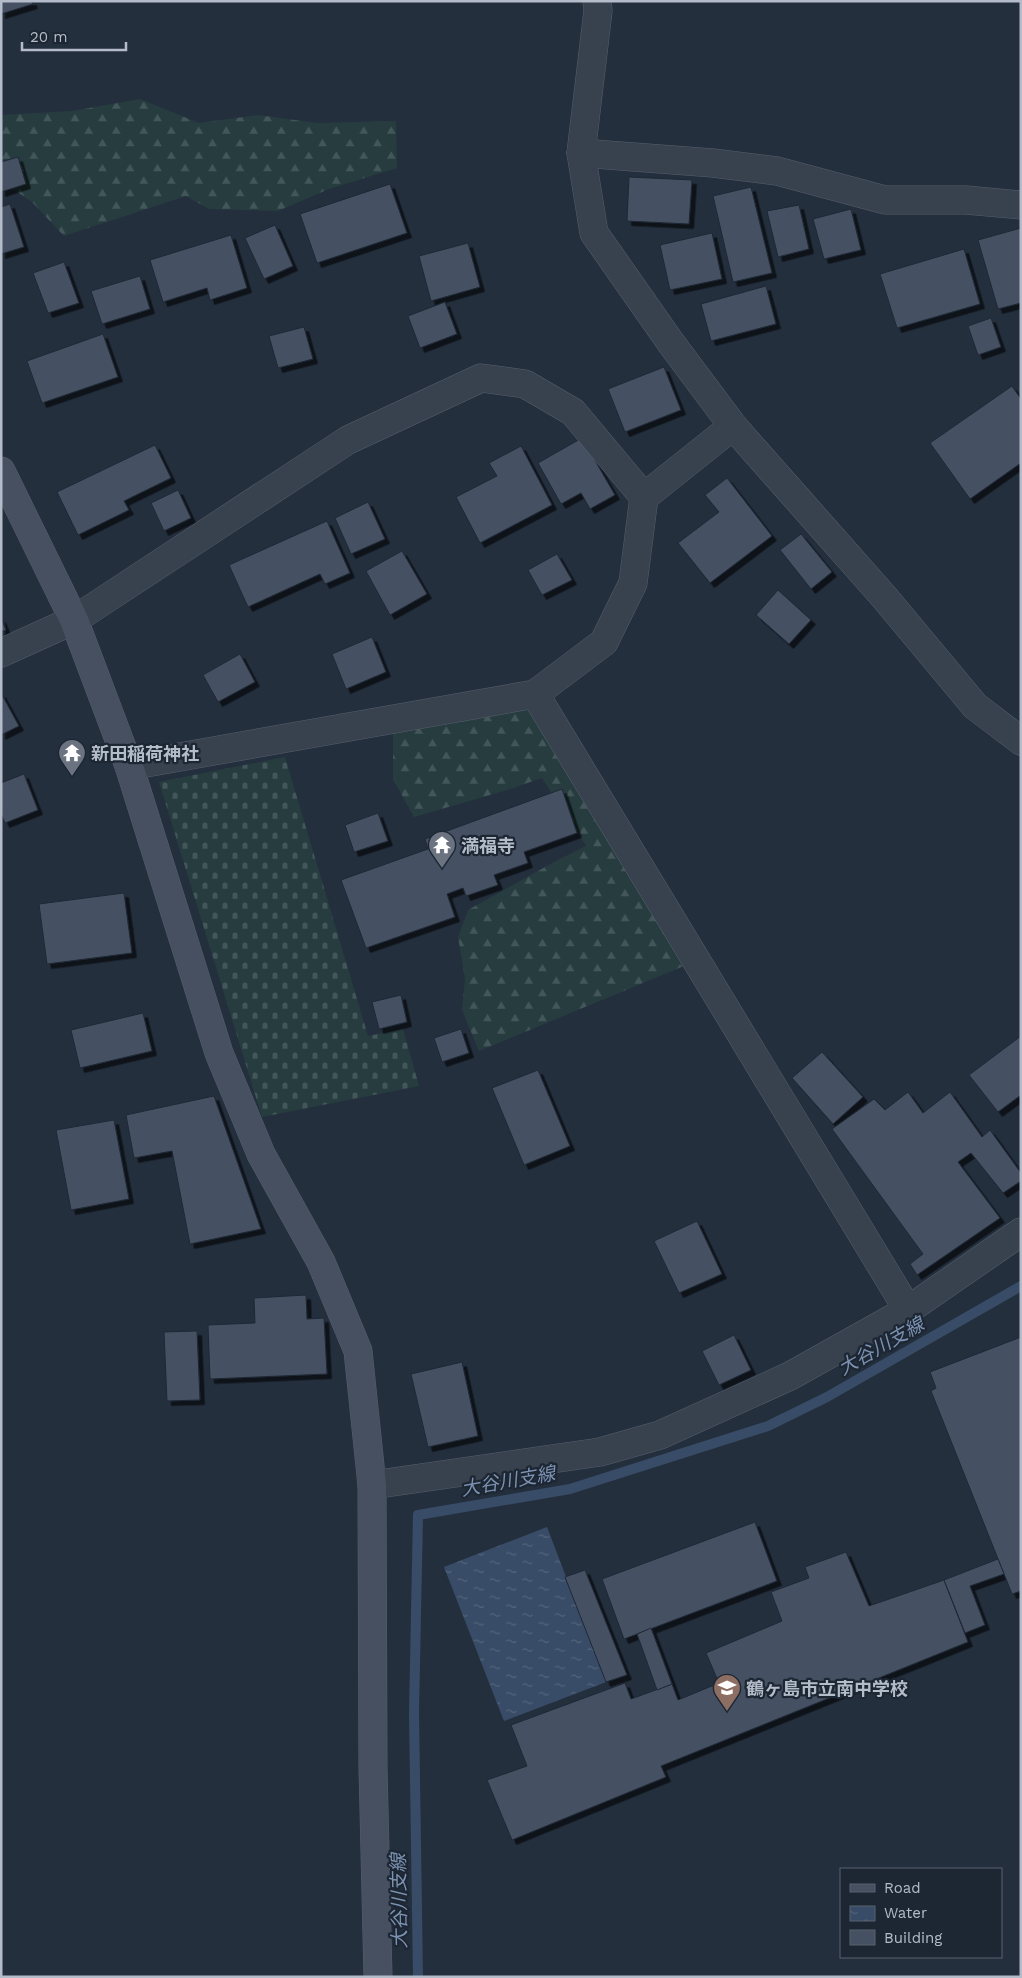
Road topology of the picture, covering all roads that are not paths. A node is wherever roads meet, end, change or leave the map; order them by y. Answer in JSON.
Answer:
{"nodes":[{"id":1,"x":598,"y":1,"type":"edge"},
{"id":2,"x":581,"y":153,"type":"junction"},
{"id":3,"x":1021,"y":205,"type":"edge"},
{"id":4,"x":733,"y":426,"type":"junction"},
{"id":5,"x":1,"y":471,"type":"edge"},
{"id":6,"x":644,"y":497,"type":"junction"},
{"id":7,"x":74,"y":620,"type":"junction"},
{"id":8,"x":1,"y":653,"type":"edge"},
{"id":9,"x":535,"y":694,"type":"junction"},
{"id":10,"x":1021,"y":741,"type":"edge"},
{"id":11,"x":129,"y":766,"type":"junction"},
{"id":12,"x":1021,"y":1232,"type":"edge"},
{"id":13,"x":908,"y":1310,"type":"junction"},
{"id":14,"x":372,"y":1485,"type":"junction"},
{"id":15,"x":378,"y":1977,"type":"edge"}],
"edges":[{"from":1,"to":2,"type":"street"},
{"from":2,"to":3,"type":"street"},
{"from":2,"to":4,"type":"street"},
{"from":4,"to":6,"type":"street"},
{"from":4,"to":10,"type":"street"},
{"from":5,"to":7,"type":"street"},
{"from":6,"to":7,"type":"street"},
{"from":6,"to":9,"type":"street"},
{"from":7,"to":8,"type":"street"},
{"from":7,"to":11,"type":"street"},
{"from":9,"to":11,"type":"street"},
{"from":9,"to":13,"type":"street"},
{"from":11,"to":14,"type":"street"},
{"from":12,"to":13,"type":"street"},
{"from":13,"to":14,"type":"street"},
{"from":14,"to":15,"type":"street"}]}
